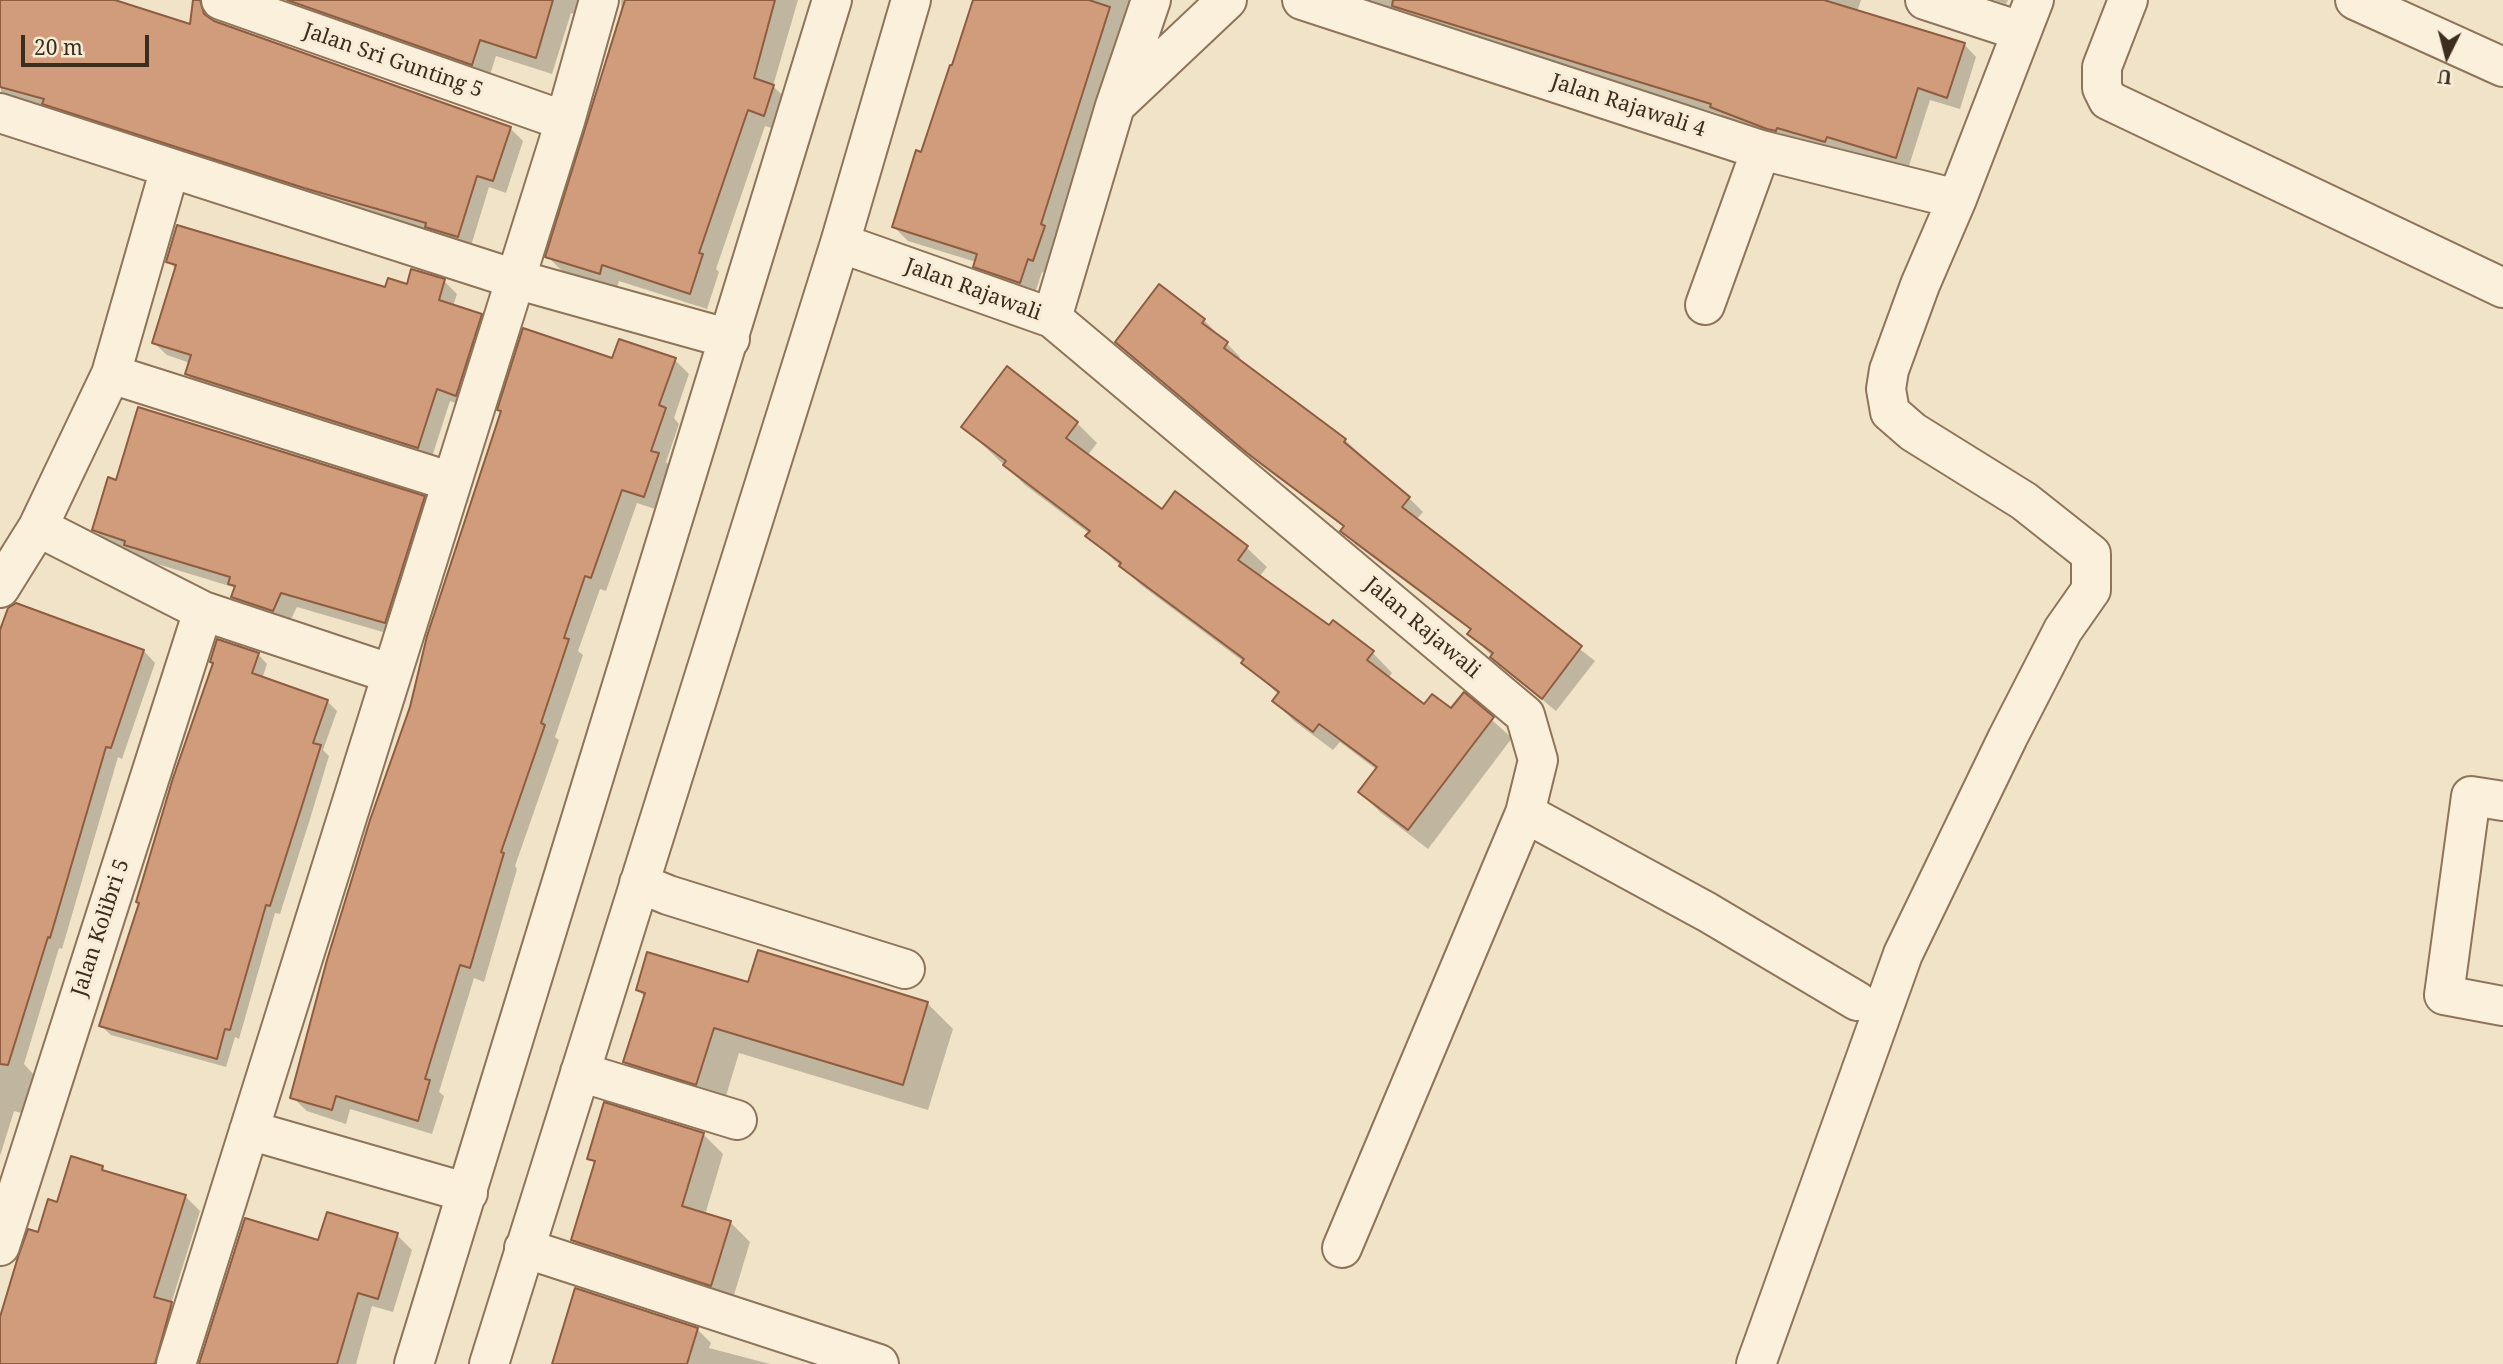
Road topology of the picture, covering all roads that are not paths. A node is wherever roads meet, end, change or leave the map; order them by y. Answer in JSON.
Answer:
{"nodes":[{"id":1,"x":221,"y":0,"type":"edge"},
{"id":2,"x":599,"y":0,"type":"edge"},
{"id":3,"x":832,"y":0,"type":"edge"},
{"id":4,"x":911,"y":0,"type":"edge"},
{"id":5,"x":1151,"y":0,"type":"edge"},
{"id":6,"x":1227,"y":0,"type":"edge"},
{"id":7,"x":1301,"y":0,"type":"edge"},
{"id":8,"x":1925,"y":0,"type":"edge"},
{"id":9,"x":2128,"y":0,"type":"edge"},
{"id":10,"x":2355,"y":0,"type":"edge"},
{"id":11,"x":2027,"y":16,"type":"edge"},
{"id":12,"x":2503,"y":67,"type":"edge"},
{"id":13,"x":1115,"y":106,"type":"junction"},
{"id":14,"x":0,"y":113,"type":"edge"},
{"id":15,"x":565,"y":121,"type":"junction"},
{"id":16,"x":1761,"y":150,"type":"junction"},
{"id":17,"x":170,"y":169,"type":"junction"},
{"id":18,"x":1958,"y":199,"type":"junction"},
{"id":19,"x":840,"y":243,"type":"junction"},
{"id":20,"x":515,"y":279,"type":"junction"},
{"id":21,"x":2503,"y":288,"type":"edge"},
{"id":22,"x":1705,"y":305,"type":"dead end"},
{"id":23,"x":1052,"y":318,"type":"junction"},
{"id":24,"x":730,"y":339,"type":"junction"},
{"id":25,"x":111,"y":374,"type":"junction"},
{"id":26,"x":452,"y":482,"type":"junction"},
{"id":27,"x":38,"y":527,"type":"junction"},
{"id":28,"x":0,"y":588,"type":"edge"},
{"id":29,"x":203,"y":611,"type":"junction"},
{"id":30,"x":392,"y":674,"type":"junction"},
{"id":31,"x":2503,"y":801,"type":"edge"},
{"id":32,"x":1525,"y":813,"type":"junction"},
{"id":33,"x":639,"y":883,"type":"junction"},
{"id":34,"x":905,"y":969,"type":"dead end"},
{"id":35,"x":1857,"y":1001,"type":"dead end"},
{"id":36,"x":2503,"y":1006,"type":"edge"},
{"id":37,"x":580,"y":1072,"type":"junction"},
{"id":38,"x":737,"y":1120,"type":"dead end"},
{"id":39,"x":249,"y":1130,"type":"junction"},
{"id":40,"x":468,"y":1193,"type":"junction"},
{"id":41,"x":0,"y":1246,"type":"edge"},
{"id":42,"x":524,"y":1248,"type":"junction"},
{"id":43,"x":1342,"y":1248,"type":"dead end"},
{"id":44,"x":176,"y":1364,"type":"edge"},
{"id":45,"x":414,"y":1364,"type":"edge"},
{"id":46,"x":489,"y":1364,"type":"edge"},
{"id":47,"x":879,"y":1364,"type":"edge"},
{"id":48,"x":1756,"y":1364,"type":"edge"}],
"edges":[{"from":1,"to":15,"type":"street","name":"Jalan Sri Gunting 5"},
{"from":2,"to":15,"type":"street"},
{"from":3,"to":24,"type":"street"},
{"from":4,"to":19,"type":"street"},
{"from":5,"to":13,"type":"street"},
{"from":6,"to":13,"type":"street"},
{"from":7,"to":16,"type":"street","name":"Jalan Rajawali 4"},
{"from":8,"to":11,"type":"street"},
{"from":9,"to":21,"type":"street"},
{"from":10,"to":12,"type":"street"},
{"from":11,"to":18,"type":"street"},
{"from":13,"to":23,"type":"street"},
{"from":14,"to":17,"type":"street"},
{"from":15,"to":20,"type":"street"},
{"from":16,"to":18,"type":"street","name":"Jalan Rajawali 4"},
{"from":16,"to":22,"type":"street"},
{"from":17,"to":20,"type":"street"},
{"from":17,"to":25,"type":"street"},
{"from":18,"to":48,"type":"street"},
{"from":19,"to":23,"type":"street","name":"Jalan Rajawali"},
{"from":19,"to":33,"type":"street"},
{"from":20,"to":24,"type":"street"},
{"from":20,"to":26,"type":"street"},
{"from":23,"to":32,"type":"street","name":"Jalan Rajawali"},
{"from":24,"to":40,"type":"street"},
{"from":25,"to":26,"type":"street"},
{"from":25,"to":27,"type":"street"},
{"from":26,"to":30,"type":"street"},
{"from":27,"to":28,"type":"street"},
{"from":27,"to":29,"type":"street"},
{"from":29,"to":30,"type":"street"},
{"from":29,"to":41,"type":"street","name":"Jalan Kolibri 5"},
{"from":30,"to":39,"type":"street"},
{"from":31,"to":36,"type":"street"},
{"from":32,"to":35,"type":"street"},
{"from":32,"to":43,"type":"street","name":"Jalan Rajawali"},
{"from":33,"to":34,"type":"street"},
{"from":33,"to":37,"type":"street"},
{"from":37,"to":38,"type":"street"},
{"from":37,"to":42,"type":"street"},
{"from":39,"to":40,"type":"street"},
{"from":39,"to":44,"type":"street"},
{"from":40,"to":45,"type":"street"},
{"from":42,"to":46,"type":"street"},
{"from":42,"to":47,"type":"street"}]}
